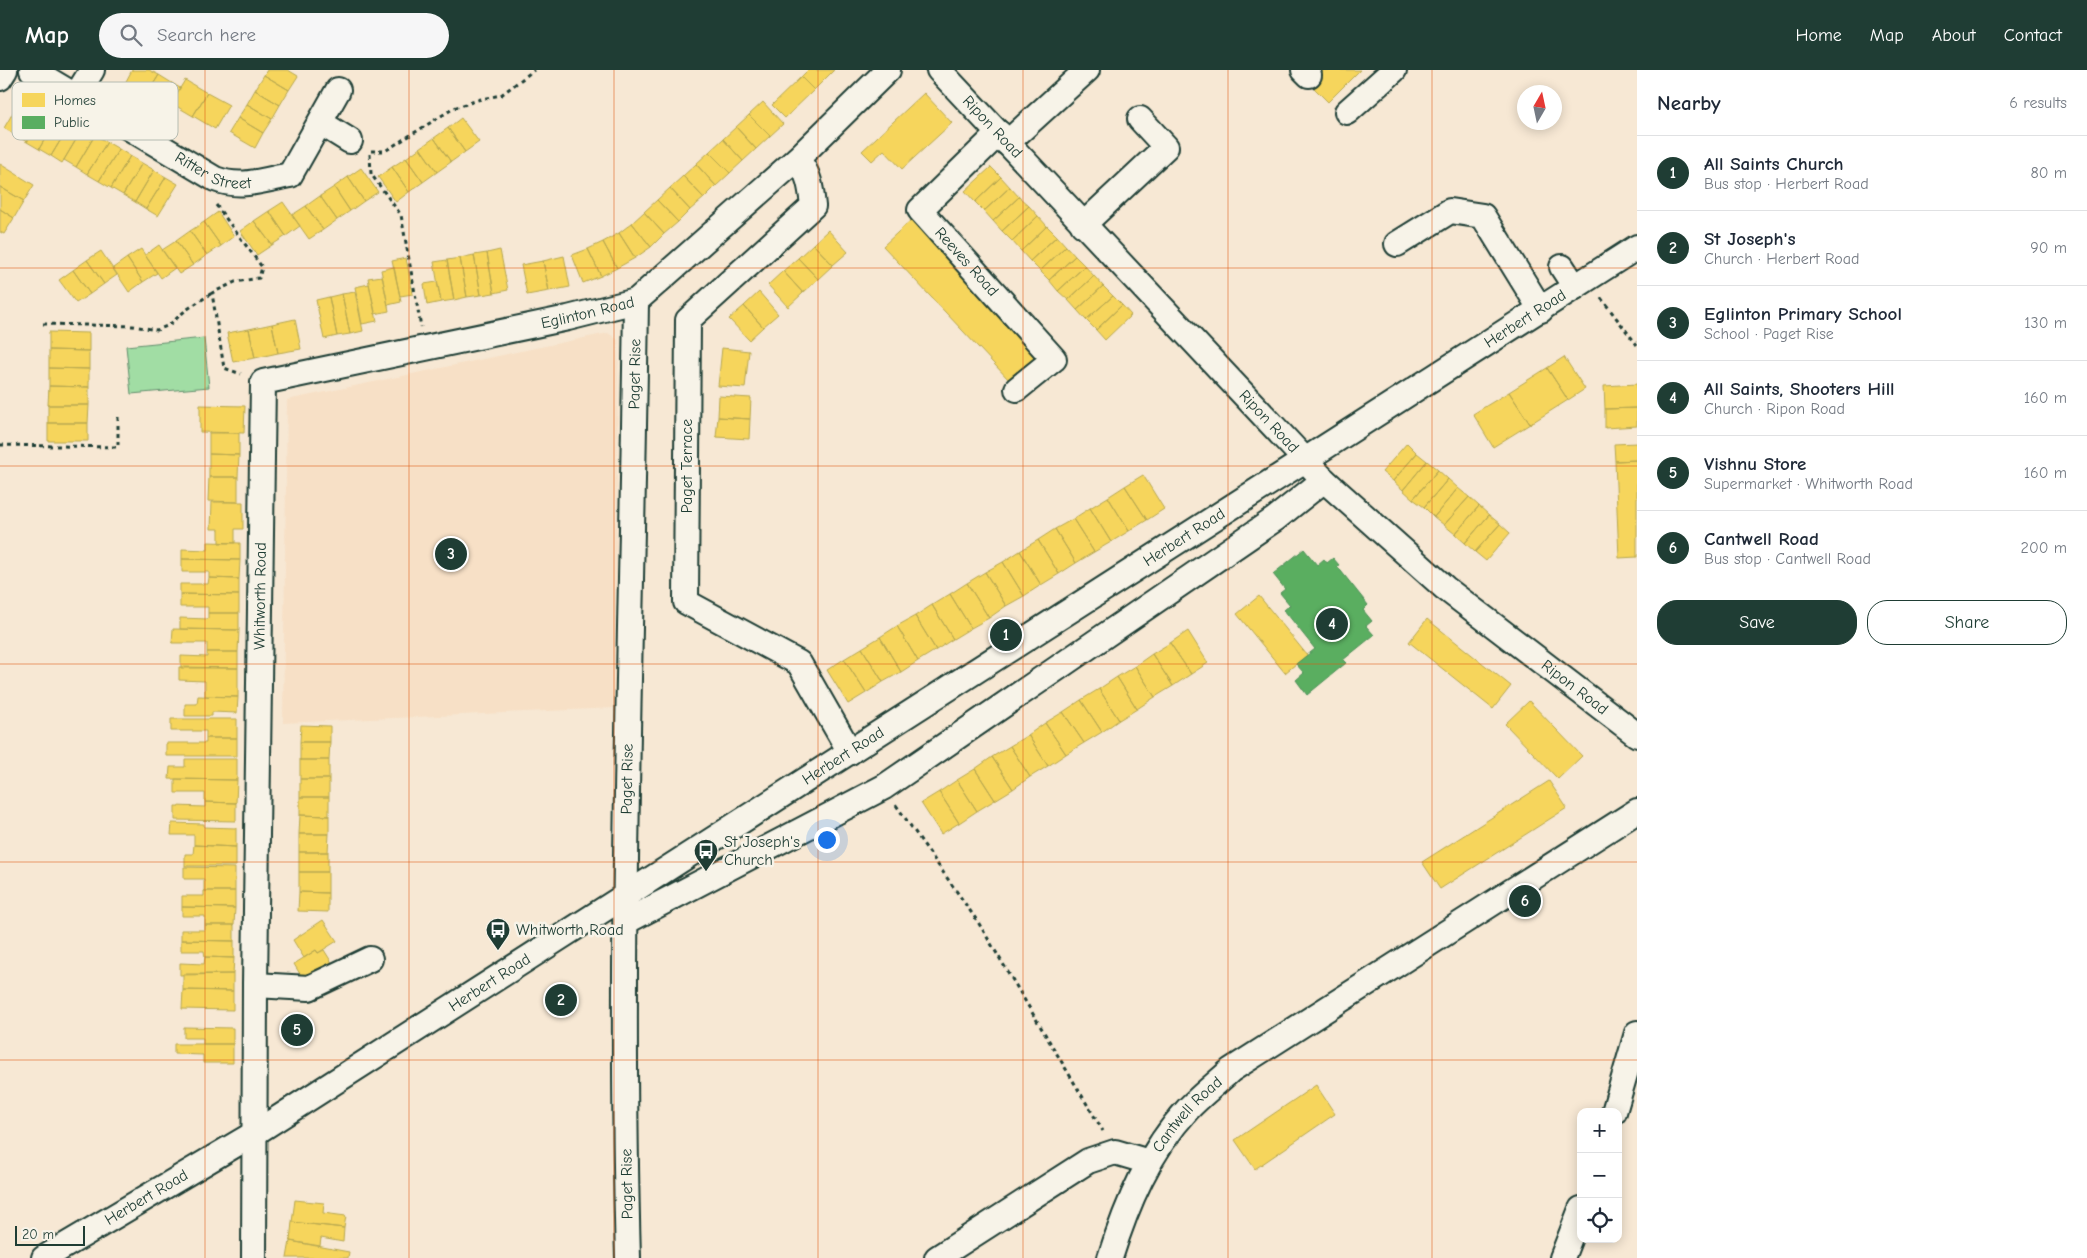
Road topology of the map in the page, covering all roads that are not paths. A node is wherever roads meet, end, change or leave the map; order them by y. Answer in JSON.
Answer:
{"nodes":[{"id":1,"x":5,"y":70,"type":"edge"},
{"id":2,"x":32,"y":70,"type":"edge"},
{"id":3,"x":92,"y":70,"type":"edge"},
{"id":4,"x":888,"y":70,"type":"edge"},
{"id":5,"x":939,"y":70,"type":"edge"},
{"id":6,"x":1087,"y":70,"type":"edge"},
{"id":7,"x":1394,"y":70,"type":"edge"},
{"id":8,"x":0,"y":78,"type":"edge"},
{"id":9,"x":52,"y":82,"type":"edge"},
{"id":10,"x":85,"y":82,"type":"edge"},
{"id":11,"x":338,"y":90,"type":"dead end"},
{"id":12,"x":1347,"y":112,"type":"dead end"},
{"id":13,"x":1140,"y":119,"type":"dead end"},
{"id":14,"x":321,"y":123,"type":"junction"},
{"id":15,"x":1003,"y":138,"type":"junction"},
{"id":16,"x":150,"y":140,"type":"edge"},
{"id":17,"x":360,"y":146,"type":"road end"},
{"id":18,"x":797,"y":159,"type":"junction"},
{"id":19,"x":1083,"y":225,"type":"junction"},
{"id":20,"x":1397,"y":244,"type":"dead end"},
{"id":21,"x":1637,"y":246,"type":"edge"},
{"id":22,"x":1562,"y":267,"type":"dead end"},
{"id":23,"x":1581,"y":283,"type":"junction"},
{"id":24,"x":636,"y":301,"type":"junction"},
{"id":25,"x":1541,"y":310,"type":"junction"},
{"id":26,"x":263,"y":382,"type":"joint"},
{"id":27,"x":1018,"y":389,"type":"dead end"},
{"id":28,"x":1305,"y":461,"type":"junction"},
{"id":29,"x":1324,"y":480,"type":"junction"},
{"id":30,"x":1637,"y":735,"type":"edge"},
{"id":31,"x":850,"y":752,"type":"junction"},
{"id":32,"x":1637,"y":811,"type":"edge"},
{"id":33,"x":627,"y":895,"type":"junction"},
{"id":34,"x":627,"y":921,"type":"junction"},
{"id":35,"x":370,"y":959,"type":"dead end"},
{"id":36,"x":254,"y":985,"type":"junction"},
{"id":37,"x":1637,"y":1033,"type":"edge"},
{"id":38,"x":1615,"y":1108,"type":"edge"},
{"id":39,"x":255,"y":1133,"type":"junction"},
{"id":40,"x":1148,"y":1162,"type":"junction"},
{"id":41,"x":1577,"y":1220,"type":"edge"},
{"id":42,"x":44,"y":1258,"type":"edge"},
{"id":43,"x":254,"y":1258,"type":"edge"},
{"id":44,"x":628,"y":1258,"type":"edge"},
{"id":45,"x":937,"y":1258,"type":"edge"},
{"id":46,"x":1110,"y":1258,"type":"edge"},
{"id":47,"x":1562,"y":1258,"type":"edge"}],
"edges":[{"from":1,"to":8,"type":"street"},
{"from":2,"to":9,"type":"street","name":"Ritter Street"},
{"from":3,"to":10,"type":"street"},
{"from":4,"to":18,"type":"street","name":"Eglinton Road"},
{"from":5,"to":15,"type":"street","name":"Ripon Road"},
{"from":6,"to":15,"type":"street"},
{"from":7,"to":12,"type":"street"},
{"from":11,"to":14,"type":"street","name":"Ritter Street"},
{"from":13,"to":19,"type":"street"},
{"from":14,"to":16,"type":"street","name":"Ritter Street"},
{"from":14,"to":17,"type":"street"},
{"from":15,"to":19,"type":"street","name":"Ripon Road"},
{"from":15,"to":27,"type":"street","name":"Reeves Road"},
{"from":18,"to":24,"type":"street","name":"Eglinton Road"},
{"from":18,"to":31,"type":"street","name":"Paget Terrace"},
{"from":19,"to":28,"type":"street","name":"Ripon Road"},
{"from":20,"to":25,"type":"street"},
{"from":21,"to":23,"type":"street","name":"Herbert Road"},
{"from":22,"to":23,"type":"street"},
{"from":23,"to":25,"type":"street","name":"Herbert Road"},
{"from":24,"to":26,"type":"street","name":"Eglinton Road"},
{"from":24,"to":33,"type":"street","name":"Paget Rise"},
{"from":25,"to":28,"type":"street","name":"Herbert Road"},
{"from":26,"to":36,"type":"street","name":"Whitworth Road"},
{"from":28,"to":29,"type":"street","name":"Ripon Road"},
{"from":28,"to":31,"type":"street","name":"Herbert Road"},
{"from":29,"to":30,"type":"street","name":"Ripon Road"},
{"from":29,"to":34,"type":"street"},
{"from":31,"to":33,"type":"street","name":"Herbert Road"},
{"from":32,"to":40,"type":"street","name":"Cantwell Road"},
{"from":33,"to":34,"type":"street","name":"Paget Rise"},
{"from":33,"to":39,"type":"street","name":"Herbert Road"},
{"from":34,"to":44,"type":"street","name":"Paget Rise"},
{"from":35,"to":36,"type":"street"},
{"from":36,"to":39,"type":"street","name":"Whitworth Road"},
{"from":37,"to":38,"type":"street"},
{"from":39,"to":42,"type":"street","name":"Herbert Road"},
{"from":39,"to":43,"type":"street","name":"Whitworth Road"},
{"from":40,"to":45,"type":"street","name":"Cantwell Road"},
{"from":40,"to":46,"type":"street"},
{"from":41,"to":47,"type":"street"}]}
